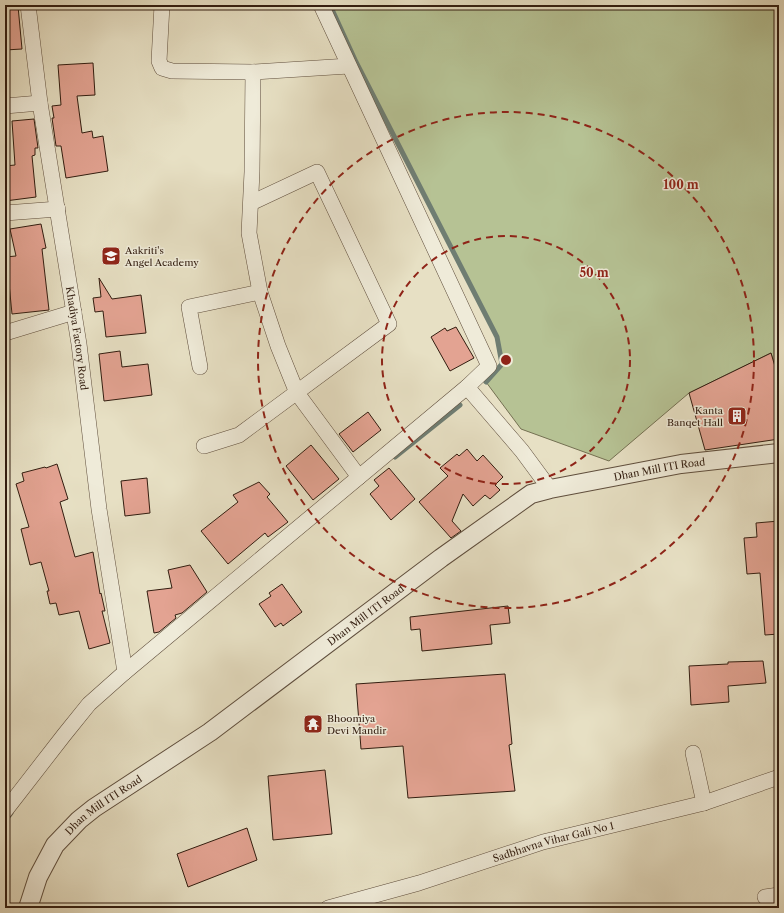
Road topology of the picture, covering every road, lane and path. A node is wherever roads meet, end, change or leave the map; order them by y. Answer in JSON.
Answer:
{"nodes":[{"id":1,"x":28,"y":5,"type":"edge"},
{"id":2,"x":162,"y":5,"type":"edge"},
{"id":3,"x":320,"y":5,"type":"edge"},
{"id":4,"x":349,"y":66,"type":"junction"},
{"id":5,"x":253,"y":72,"type":"junction"},
{"id":6,"x":40,"y":103,"type":"junction"},
{"id":7,"x":5,"y":106,"type":"edge"},
{"id":8,"x":251,"y":203,"type":"junction"},
{"id":9,"x":58,"y":209,"type":"junction"},
{"id":10,"x":5,"y":213,"type":"edge"},
{"id":11,"x":260,"y":292,"type":"junction"},
{"id":12,"x":74,"y":312,"type":"junction"},
{"id":13,"x":5,"y":333,"type":"edge"},
{"id":14,"x":200,"y":367,"type":"dead end"},
{"id":15,"x":467,"y":387,"type":"junction"},
{"id":16,"x":297,"y":393,"type":"junction"},
{"id":17,"x":204,"y":446,"type":"dead end"},
{"id":18,"x":779,"y":453,"type":"edge"},
{"id":19,"x":359,"y":477,"type":"junction"},
{"id":20,"x":550,"y":489,"type":"junction"},
{"id":21,"x":125,"y":672,"type":"junction"},
{"id":22,"x":693,"y":753,"type":"dead end"},
{"id":23,"x":779,"y":777,"type":"edge"},
{"id":24,"x":704,"y":803,"type":"junction"},
{"id":25,"x":6,"y":807,"type":"edge"},
{"id":26,"x":28,"y":908,"type":"edge"},
{"id":27,"x":328,"y":908,"type":"edge"}],
"edges":[{"from":1,"to":6,"type":"street","name":"Khadiya Factory Road"},
{"from":2,"to":5,"type":"street"},
{"from":3,"to":4,"type":"street"},
{"from":4,"to":5,"type":"street"},
{"from":4,"to":15,"type":"street"},
{"from":5,"to":8,"type":"street"},
{"from":6,"to":7,"type":"street"},
{"from":6,"to":9,"type":"street","name":"Khadiya Factory Road"},
{"from":8,"to":11,"type":"street"},
{"from":8,"to":16,"type":"street"},
{"from":9,"to":10,"type":"street"},
{"from":9,"to":12,"type":"street","name":"Khadiya Factory Road"},
{"from":11,"to":14,"type":"street"},
{"from":11,"to":16,"type":"street"},
{"from":12,"to":13,"type":"street"},
{"from":12,"to":21,"type":"street","name":"Khadiya Factory Road"},
{"from":15,"to":19,"type":"street"},
{"from":15,"to":20,"type":"street"},
{"from":16,"to":17,"type":"street"},
{"from":16,"to":19,"type":"street"},
{"from":18,"to":20,"type":"street","name":"Dhan Mill ITI Road"},
{"from":19,"to":21,"type":"street"},
{"from":20,"to":26,"type":"street","name":"Dhan Mill ITI Road"},
{"from":21,"to":25,"type":"street"},
{"from":22,"to":24,"type":"street"},
{"from":23,"to":24,"type":"street","name":"Sadbhavna Vihar Gali No 1"},
{"from":24,"to":27,"type":"street","name":"Sadbhavna Vihar Gali No 1"}]}
